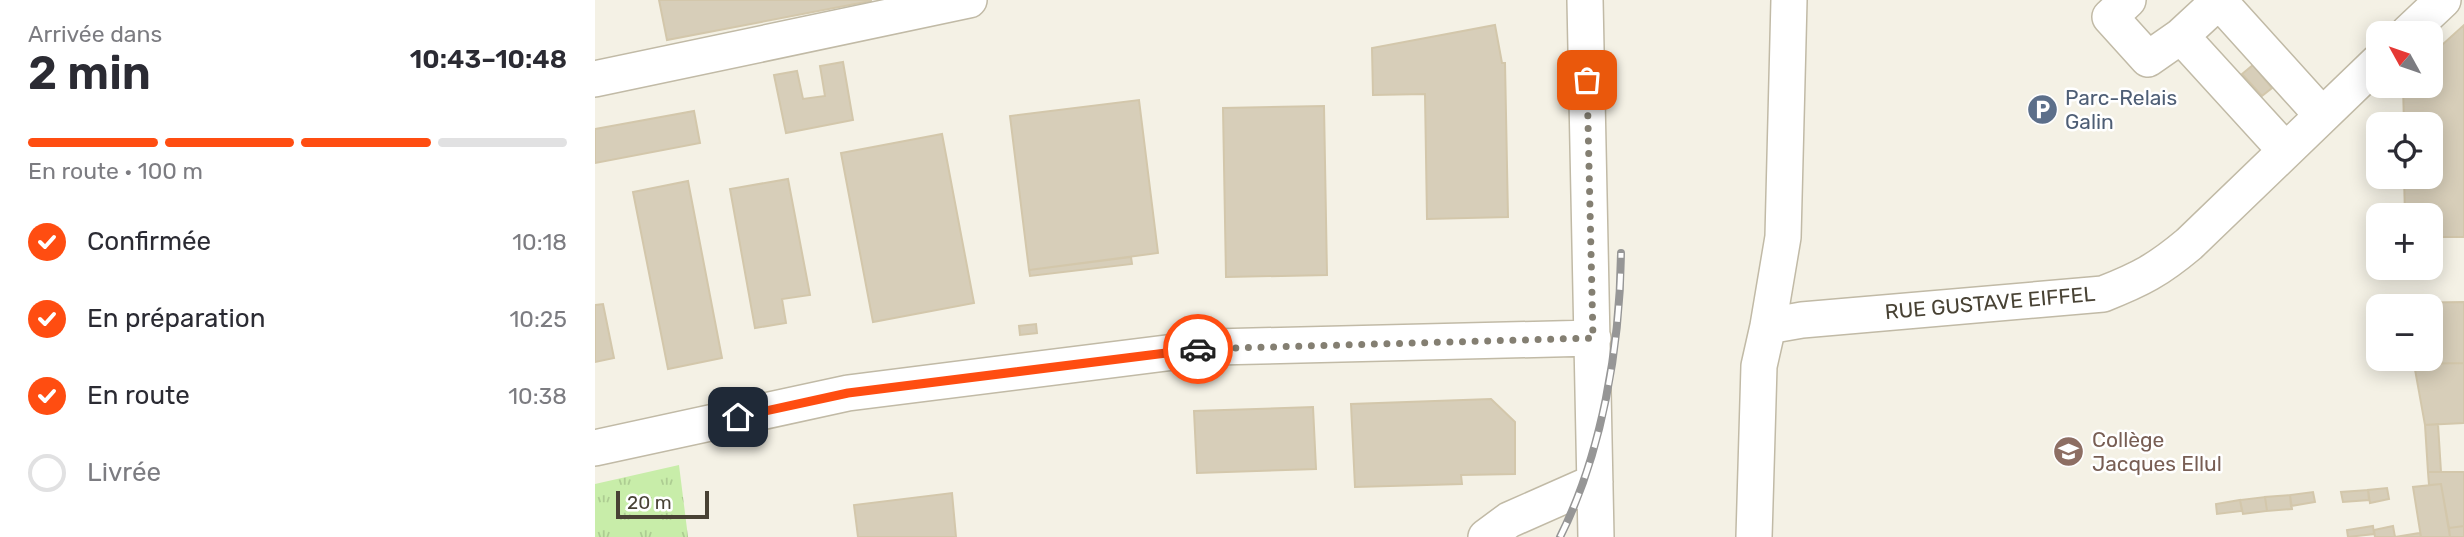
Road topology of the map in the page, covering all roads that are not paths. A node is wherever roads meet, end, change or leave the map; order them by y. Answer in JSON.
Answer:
{"nodes":[{"id":1,"x":968,"y":0,"type":"edge"},
{"id":2,"x":1585,"y":0,"type":"edge"},
{"id":3,"x":1789,"y":0,"type":"edge"},
{"id":4,"x":2128,"y":0,"type":"edge"},
{"id":5,"x":2219,"y":0,"type":"edge"},
{"id":6,"x":2444,"y":0,"type":"edge"},
{"id":7,"x":2421,"y":21,"type":"edge"},
{"id":8,"x":2181,"y":36,"type":"junction"},
{"id":9,"x":2366,"y":73,"type":"edge"},
{"id":10,"x":595,"y":79,"type":"edge"},
{"id":11,"x":2322,"y":115,"type":"junction"},
{"id":12,"x":2285,"y":150,"type":"junction"},
{"id":13,"x":1767,"y":326,"type":"junction"},
{"id":14,"x":1593,"y":338,"type":"junction"},
{"id":15,"x":595,"y":448,"type":"edge"},
{"id":16,"x":1595,"y":482,"type":"junction"},
{"id":17,"x":1486,"y":537,"type":"edge"},
{"id":18,"x":1596,"y":537,"type":"edge"},
{"id":19,"x":1754,"y":537,"type":"edge"}],
"edges":[{"from":1,"to":10,"type":"street"},
{"from":2,"to":14,"type":"street"},
{"from":3,"to":13,"type":"street"},
{"from":4,"to":8,"type":"street"},
{"from":5,"to":8,"type":"street"},
{"from":5,"to":11,"type":"street"},
{"from":6,"to":7,"type":"street"},
{"from":8,"to":12,"type":"street"},
{"from":9,"to":11,"type":"street","name":"RUE GUSTAVE EIFFEL"},
{"from":11,"to":12,"type":"street","name":"RUE GUSTAVE EIFFEL"},
{"from":12,"to":13,"type":"street","name":"RUE GUSTAVE EIFFEL"},
{"from":13,"to":19,"type":"street"},
{"from":14,"to":15,"type":"street"},
{"from":14,"to":16,"type":"street"},
{"from":16,"to":17,"type":"street"},
{"from":16,"to":18,"type":"street"}]}
